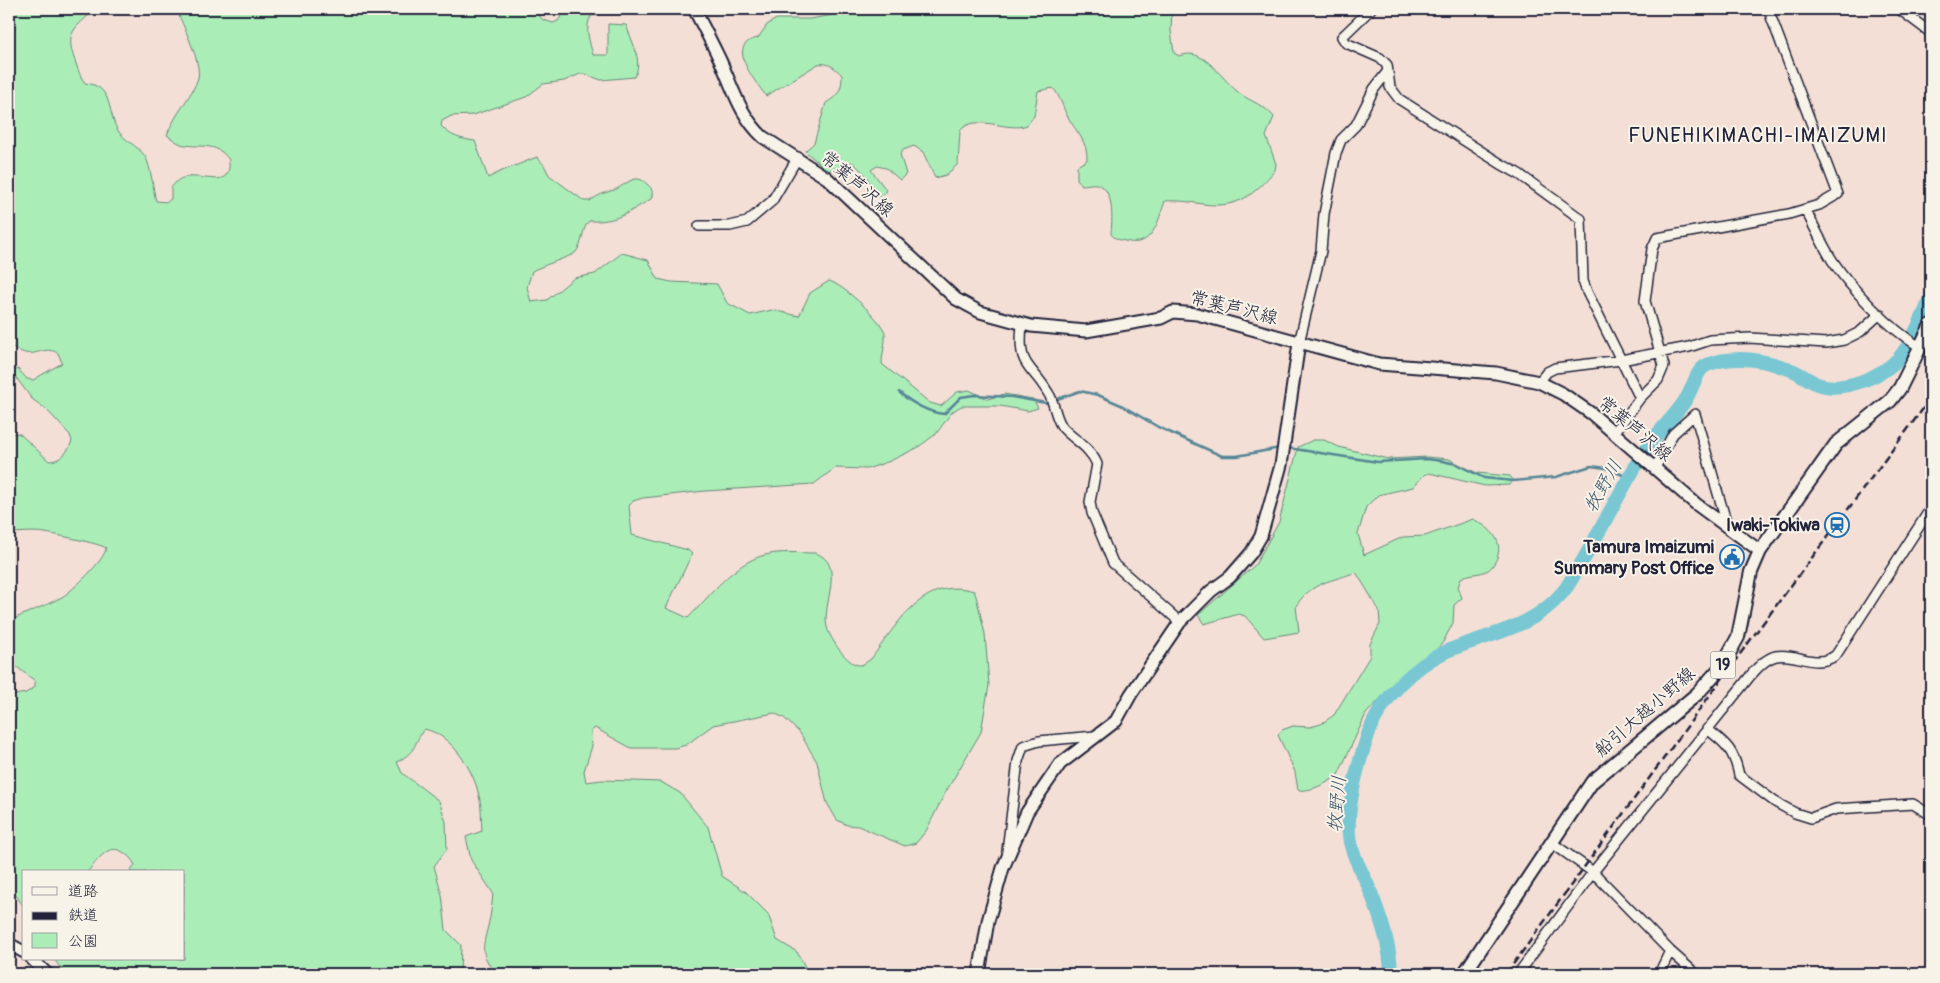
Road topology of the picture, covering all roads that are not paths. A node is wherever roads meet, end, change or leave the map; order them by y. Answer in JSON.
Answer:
{"nodes":[{"id":1,"x":694,"y":9,"type":"edge"},
{"id":2,"x":1371,"y":9,"type":"edge"},
{"id":3,"x":1768,"y":9,"type":"edge"},
{"id":4,"x":1899,"y":9,"type":"edge"},
{"id":5,"x":1931,"y":33,"type":"edge"},
{"id":6,"x":1388,"y":71,"type":"junction"},
{"id":7,"x":798,"y":157,"type":"junction"},
{"id":8,"x":1805,"y":209,"type":"junction"},
{"id":9,"x":699,"y":226,"type":"dead end"},
{"id":10,"x":1883,"y":317,"type":"junction"},
{"id":11,"x":1022,"y":325,"type":"junction"},
{"id":12,"x":1931,"y":326,"type":"edge"},
{"id":13,"x":1299,"y":343,"type":"junction"},
{"id":14,"x":1917,"y":345,"type":"junction"},
{"id":15,"x":1661,"y":352,"type":"junction"},
{"id":16,"x":1621,"y":360,"type":"junction"},
{"id":17,"x":1540,"y":382,"type":"junction"},
{"id":18,"x":1640,"y":398,"type":"junction"},
{"id":19,"x":1614,"y":433,"type":"junction"},
{"id":20,"x":1654,"y":468,"type":"junction"},
{"id":21,"x":1931,"y":508,"type":"edge"},
{"id":22,"x":1728,"y":528,"type":"junction"},
{"id":23,"x":1760,"y":551,"type":"junction"},
{"id":24,"x":1180,"y":622,"type":"junction"},
{"id":25,"x":1707,"y":729,"type":"junction"},
{"id":26,"x":1095,"y":736,"type":"junction"},
{"id":27,"x":1931,"y":815,"type":"edge"},
{"id":28,"x":1552,"y":843,"type":"junction"},
{"id":29,"x":1006,"y":861,"type":"junction"},
{"id":30,"x":1593,"y":872,"type":"junction"},
{"id":31,"x":9,"y":944,"type":"edge"},
{"id":32,"x":22,"y":951,"type":"edge"},
{"id":33,"x":1670,"y":951,"type":"junction"},
{"id":34,"x":33,"y":960,"type":"edge"},
{"id":35,"x":47,"y":974,"type":"edge"},
{"id":36,"x":979,"y":974,"type":"edge"},
{"id":37,"x":1464,"y":974,"type":"edge"},
{"id":38,"x":1518,"y":974,"type":"edge"},
{"id":39,"x":1658,"y":974,"type":"edge"},
{"id":40,"x":1696,"y":974,"type":"edge"}],
"edges":[{"from":1,"to":7,"type":"main road","name":"常葉芦沢線"},
{"from":2,"to":6,"type":"street"},
{"from":3,"to":8,"type":"street"},
{"from":4,"to":5,"type":"street"},
{"from":6,"to":13,"type":"street"},
{"from":6,"to":16,"type":"street"},
{"from":7,"to":9,"type":"street"},
{"from":7,"to":11,"type":"main road","name":"常葉芦沢線"},
{"from":8,"to":10,"type":"street"},
{"from":8,"to":15,"type":"street"},
{"from":10,"to":14,"type":"street"},
{"from":10,"to":15,"type":"street"},
{"from":11,"to":13,"type":"main road","name":"常葉芦沢線"},
{"from":11,"to":24,"type":"street"},
{"from":12,"to":14,"type":"main road","name":"船引大越小野線","number":"19"},
{"from":13,"to":17,"type":"main road","name":"常葉芦沢線"},
{"from":13,"to":24,"type":"main road"},
{"from":14,"to":23,"type":"main road","name":"船引大越小野線","number":"19"},
{"from":15,"to":16,"type":"street"},
{"from":15,"to":18,"type":"street"},
{"from":16,"to":17,"type":"street"},
{"from":16,"to":18,"type":"street"},
{"from":17,"to":19,"type":"main road","name":"常葉芦沢線"},
{"from":18,"to":19,"type":"street"},
{"from":19,"to":20,"type":"main road","name":"常葉芦沢線"},
{"from":20,"to":22,"type":"main road","name":"常葉芦沢線"},
{"from":20,"to":22,"type":"street"},
{"from":21,"to":25,"type":"street"},
{"from":22,"to":23,"type":"main road","name":"常葉芦沢線"},
{"from":23,"to":28,"type":"main road","name":"船引大越小野線","number":"19"},
{"from":24,"to":26,"type":"main road"},
{"from":25,"to":27,"type":"street"},
{"from":25,"to":30,"type":"street"},
{"from":26,"to":29,"type":"main road"},
{"from":26,"to":29,"type":"street"},
{"from":28,"to":30,"type":"street"},
{"from":28,"to":37,"type":"main road","name":"船引大越小野線","number":"19"},
{"from":29,"to":36,"type":"main road"},
{"from":30,"to":33,"type":"street"},
{"from":30,"to":38,"type":"street"},
{"from":31,"to":32,"type":"main road"},
{"from":33,"to":39,"type":"street"},
{"from":33,"to":40,"type":"street"},
{"from":34,"to":35,"type":"main road"}]}
